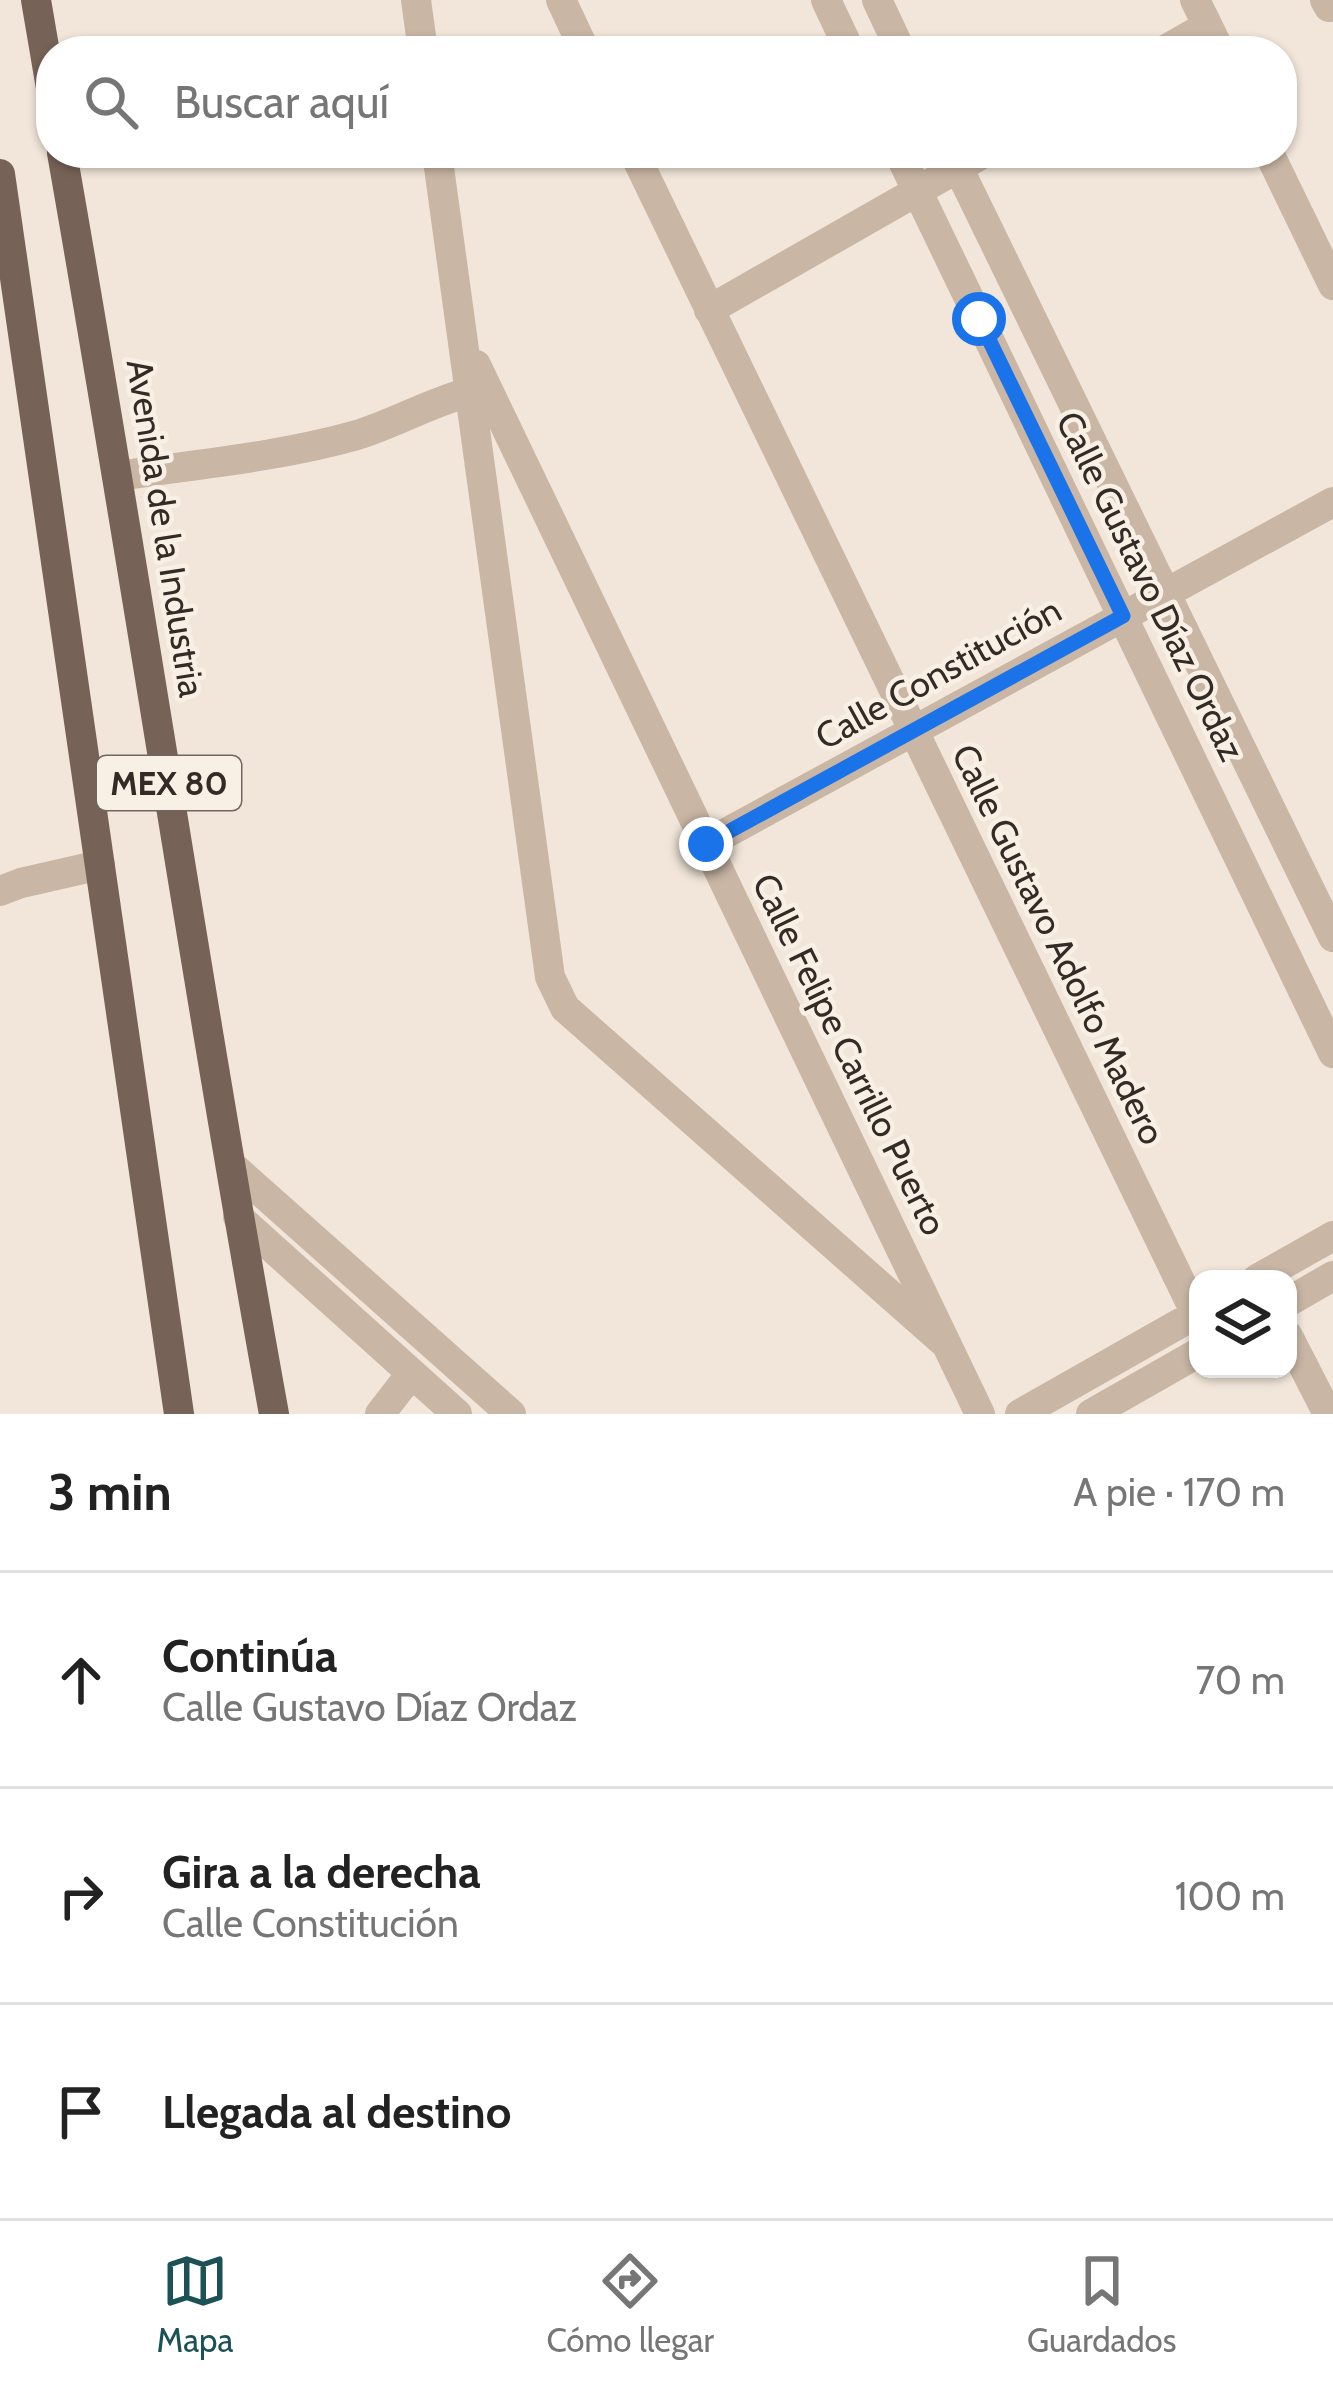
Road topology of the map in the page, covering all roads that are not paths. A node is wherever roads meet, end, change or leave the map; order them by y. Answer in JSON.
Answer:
{"nodes":[{"id":1,"x":36,"y":0,"type":"edge"},
{"id":2,"x":416,"y":0,"type":"edge"},
{"id":3,"x":561,"y":0,"type":"edge"},
{"id":4,"x":826,"y":0,"type":"edge"},
{"id":5,"x":877,"y":0,"type":"edge"},
{"id":6,"x":42,"y":36,"type":"edge"},
{"id":7,"x":421,"y":36,"type":"edge"},
{"id":8,"x":578,"y":36,"type":"edge"},
{"id":9,"x":843,"y":36,"type":"edge"},
{"id":10,"x":895,"y":36,"type":"edge"},
{"id":11,"x":65,"y":168,"type":"edge"},
{"id":12,"x":439,"y":168,"type":"edge"},
{"id":13,"x":641,"y":168,"type":"edge"},
{"id":14,"x":906,"y":168,"type":"edge"},
{"id":15,"x":950,"y":168,"type":"edge"},
{"id":16,"x":969,"y":168,"type":"edge"},
{"id":17,"x":1276,"y":168,"type":"edge"},
{"id":18,"x":1,"y":186,"type":"edge"},
{"id":19,"x":918,"y":191,"type":"junction"},
{"id":20,"x":1333,"y":285,"type":"edge"},
{"id":21,"x":710,"y":310,"type":"junction"},
{"id":22,"x":12,"y":334,"type":"edge"},
{"id":23,"x":463,"y":338,"type":"junction"},
{"id":24,"x":470,"y":392,"type":"junction"},
{"id":25,"x":119,"y":476,"type":"junction"},
{"id":26,"x":1333,"y":502,"type":"edge"},
{"id":27,"x":1166,"y":594,"type":"junction"},
{"id":28,"x":1123,"y":616,"type":"junction"},
{"id":29,"x":913,"y":731,"type":"junction"},
{"id":30,"x":706,"y":844,"type":"junction"},
{"id":31,"x":100,"y":866,"type":"junction"},
{"id":32,"x":0,"y":891,"type":"edge"},
{"id":33,"x":1333,"y":937,"type":"edge"},
{"id":34,"x":1333,"y":1053,"type":"edge"},
{"id":35,"x":231,"y":1165,"type":"junction"},
{"id":36,"x":238,"y":1216,"type":"junction"},
{"id":37,"x":1333,"y":1236,"type":"edge"},
{"id":38,"x":1273,"y":1270,"type":"edge"},
{"id":39,"x":1333,"y":1276,"type":"edge"},
{"id":40,"x":1297,"y":1297,"type":"edge"},
{"id":41,"x":1189,"y":1298,"type":"edge"},
{"id":42,"x":1189,"y":1319,"type":"edge"},
{"id":43,"x":947,"y":1345,"type":"junction"},
{"id":44,"x":1297,"y":1354,"type":"edge"},
{"id":45,"x":1189,"y":1358,"type":"edge"},
{"id":46,"x":411,"y":1373,"type":"junction"},
{"id":47,"x":179,"y":1414,"type":"edge"},
{"id":48,"x":274,"y":1414,"type":"edge"},
{"id":49,"x":380,"y":1414,"type":"edge"},
{"id":50,"x":457,"y":1414,"type":"edge"},
{"id":51,"x":511,"y":1414,"type":"edge"},
{"id":52,"x":980,"y":1414,"type":"edge"},
{"id":53,"x":1021,"y":1414,"type":"edge"},
{"id":54,"x":1091,"y":1414,"type":"edge"},
{"id":55,"x":1328,"y":1414,"type":"edge"}],
"edges":[{"from":1,"to":6,"type":"main road"},
{"from":2,"to":7,"type":"street"},
{"from":3,"to":8,"type":"street"},
{"from":4,"to":9,"type":"street"},
{"from":5,"to":10,"type":"street"},
{"from":11,"to":25,"type":"main road","name":"Avenida de la Industria","number":"MEX 80"},
{"from":12,"to":23,"type":"street","name":"Calle Felipe Carrillo Puerto"},
{"from":13,"to":21,"type":"street","name":"Calle Gustavo Adolfo Madero"},
{"from":14,"to":19,"type":"street","name":"Calle Gustavo Díaz Ordaz"},
{"from":15,"to":19,"type":"street"},
{"from":16,"to":27,"type":"street","name":"Calle Gustavo Díaz Ordaz"},
{"from":17,"to":20,"type":"street"},
{"from":18,"to":22,"type":"main road","number":"MEX 80"},
{"from":19,"to":21,"type":"street"},
{"from":19,"to":28,"type":"street","name":"Calle Gustavo Díaz Ordaz"},
{"from":21,"to":29,"type":"street","name":"Calle Gustavo Adolfo Madero"},
{"from":22,"to":31,"type":"main road","number":"MEX 80"},
{"from":23,"to":24,"type":"street","name":"Calle Felipe Carrillo Puerto"},
{"from":23,"to":30,"type":"street","name":"Calle Felipe Carrillo Puerto"},
{"from":24,"to":25,"type":"street"},
{"from":24,"to":43,"type":"street","name":"Calle Felipe Carrillo Puerto"},
{"from":25,"to":35,"type":"main road","name":"Avenida de la Industria","number":"MEX 80"},
{"from":26,"to":27,"type":"street","name":"Calle Constitución"},
{"from":27,"to":28,"type":"street","name":"Calle Constitución"},
{"from":27,"to":33,"type":"street","name":"Calle Gustavo Díaz Ordaz"},
{"from":28,"to":29,"type":"street","name":"Calle Constitución"},
{"from":28,"to":34,"type":"street","name":"Calle Gustavo Díaz Ordaz"},
{"from":29,"to":30,"type":"street","name":"Calle Constitución"},
{"from":29,"to":41,"type":"street","name":"Calle Gustavo Adolfo Madero"},
{"from":30,"to":43,"type":"street","name":"Calle Felipe Carrillo Puerto"},
{"from":31,"to":32,"type":"street"},
{"from":31,"to":47,"type":"main road","number":"MEX 80"},
{"from":35,"to":36,"type":"main road","name":"Avenida de la Industria","number":"MEX 80"},
{"from":35,"to":51,"type":"street"},
{"from":36,"to":46,"type":"street"},
{"from":36,"to":48,"type":"main road","name":"Avenida de la Industria","number":"MEX 80"},
{"from":37,"to":38,"type":"street"},
{"from":39,"to":40,"type":"street"},
{"from":42,"to":53,"type":"street"},
{"from":43,"to":52,"type":"street","name":"Calle Felipe Carrillo Puerto"},
{"from":44,"to":55,"type":"street"},
{"from":45,"to":54,"type":"street"},
{"from":46,"to":49,"type":"street"},
{"from":46,"to":50,"type":"street"}]}
